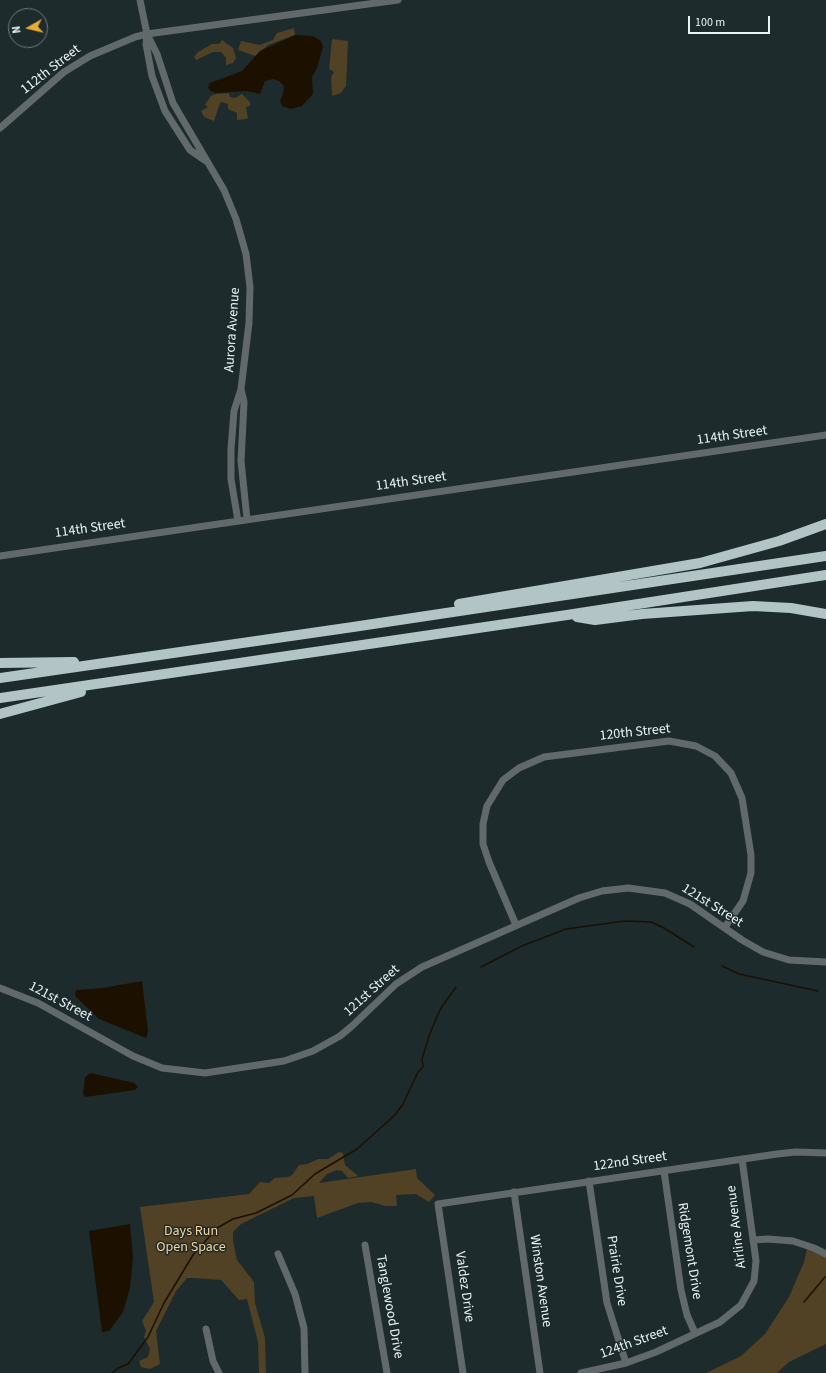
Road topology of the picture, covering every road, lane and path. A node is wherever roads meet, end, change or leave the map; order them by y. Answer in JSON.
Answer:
{"nodes":[{"id":1,"x":140,"y":0,"type":"edge"},
{"id":2,"x":398,"y":0,"type":"edge"},
{"id":3,"x":147,"y":34,"type":"junction"},
{"id":4,"x":0,"y":128,"type":"edge"},
{"id":5,"x":241,"y":389,"type":"junction"},
{"id":6,"x":826,"y":435,"type":"edge"},
{"id":7,"x":248,"y":519,"type":"junction"},
{"id":8,"x":238,"y":521,"type":"junction"},
{"id":9,"x":826,"y":524,"type":"edge"},
{"id":10,"x":0,"y":556,"type":"edge"},
{"id":11,"x":826,"y":556,"type":"edge"},
{"id":12,"x":826,"y":574,"type":"edge"},
{"id":13,"x":826,"y":614,"type":"edge"},
{"id":14,"x":567,"y":615,"type":"junction"},
{"id":15,"x":352,"y":628,"type":"junction"},
{"id":16,"x":118,"y":661,"type":"junction"},
{"id":17,"x":0,"y":663,"type":"edge"},
{"id":18,"x":0,"y":678,"type":"edge"},
{"id":19,"x":122,"y":680,"type":"junction"},
{"id":20,"x":0,"y":698,"type":"edge"},
{"id":21,"x":0,"y":714,"type":"edge"},
{"id":22,"x":516,"y":925,"type":"junction"},
{"id":23,"x":725,"y":927,"type":"junction"},
{"id":24,"x":826,"y":962,"type":"edge"},
{"id":25,"x":0,"y":988,"type":"edge"},
{"id":26,"x":826,"y":1153,"type":"edge"},
{"id":27,"x":742,"y":1159,"type":"junction"},
{"id":28,"x":664,"y":1171,"type":"junction"},
{"id":29,"x":589,"y":1181,"type":"junction"},
{"id":30,"x":514,"y":1192,"type":"junction"},
{"id":31,"x":438,"y":1204,"type":"joint"},
{"id":32,"x":753,"y":1240,"type":"junction"},
{"id":33,"x":365,"y":1245,"type":"dead end"},
{"id":34,"x":278,"y":1254,"type":"dead end"},
{"id":35,"x":826,"y":1254,"type":"edge"},
{"id":36,"x":206,"y":1329,"type":"dead end"},
{"id":37,"x":695,"y":1333,"type":"junction"},
{"id":38,"x":626,"y":1363,"type":"junction"},
{"id":39,"x":219,"y":1373,"type":"edge"},
{"id":40,"x":305,"y":1373,"type":"edge"},
{"id":41,"x":387,"y":1373,"type":"edge"},
{"id":42,"x":463,"y":1373,"type":"edge"},
{"id":43,"x":540,"y":1373,"type":"edge"},
{"id":44,"x":580,"y":1373,"type":"edge"}],
"edges":[{"from":1,"to":3,"type":"street","name":"Aurora Avenue"},
{"from":2,"to":3,"type":"street","name":"112th Street"},
{"from":3,"to":4,"type":"street","name":"112th Street"},
{"from":3,"to":5,"type":"street","name":"Aurora Avenue"},
{"from":5,"to":7,"type":"street","name":"Aurora Avenue"},
{"from":5,"to":8,"type":"street","name":"Aurora Avenue"},
{"from":6,"to":7,"type":"street","name":"114th Street"},
{"from":7,"to":8,"type":"street","name":"114th Street"},
{"from":8,"to":10,"type":"street","name":"114th Street"},
{"from":9,"to":15,"type":"highway"},
{"from":11,"to":15,"type":"highway"},
{"from":12,"to":14,"type":"highway"},
{"from":13,"to":14,"type":"highway"},
{"from":14,"to":19,"type":"highway"},
{"from":15,"to":16,"type":"highway"},
{"from":16,"to":17,"type":"highway"},
{"from":16,"to":18,"type":"highway"},
{"from":19,"to":20,"type":"highway"},
{"from":19,"to":21,"type":"highway"},
{"from":22,"to":23,"type":"street","name":"121st Street"},
{"from":22,"to":23,"type":"street","name":"120th Street"},
{"from":22,"to":25,"type":"street","name":"121st Street"},
{"from":23,"to":24,"type":"street","name":"121st Street"},
{"from":26,"to":27,"type":"street","name":"122nd Street"},
{"from":27,"to":28,"type":"street","name":"122nd Street"},
{"from":27,"to":32,"type":"street","name":"Airline Avenue"},
{"from":28,"to":29,"type":"street","name":"122nd Street"},
{"from":28,"to":37,"type":"street","name":"Ridgemont Drive"},
{"from":29,"to":30,"type":"street","name":"122nd Street"},
{"from":29,"to":38,"type":"street","name":"Prairie Drive"},
{"from":30,"to":31,"type":"street","name":"122nd Street"},
{"from":30,"to":43,"type":"street","name":"Winston Avenue"},
{"from":31,"to":42,"type":"street","name":"Valdez Drive"},
{"from":32,"to":35,"type":"street"},
{"from":32,"to":37,"type":"street","name":"Airline Avenue"},
{"from":33,"to":41,"type":"street","name":"Tanglewood Drive"},
{"from":34,"to":40,"type":"street"},
{"from":36,"to":39,"type":"street"},
{"from":37,"to":38,"type":"street","name":"124th Street"},
{"from":38,"to":44,"type":"street","name":"124th Street"}]}
